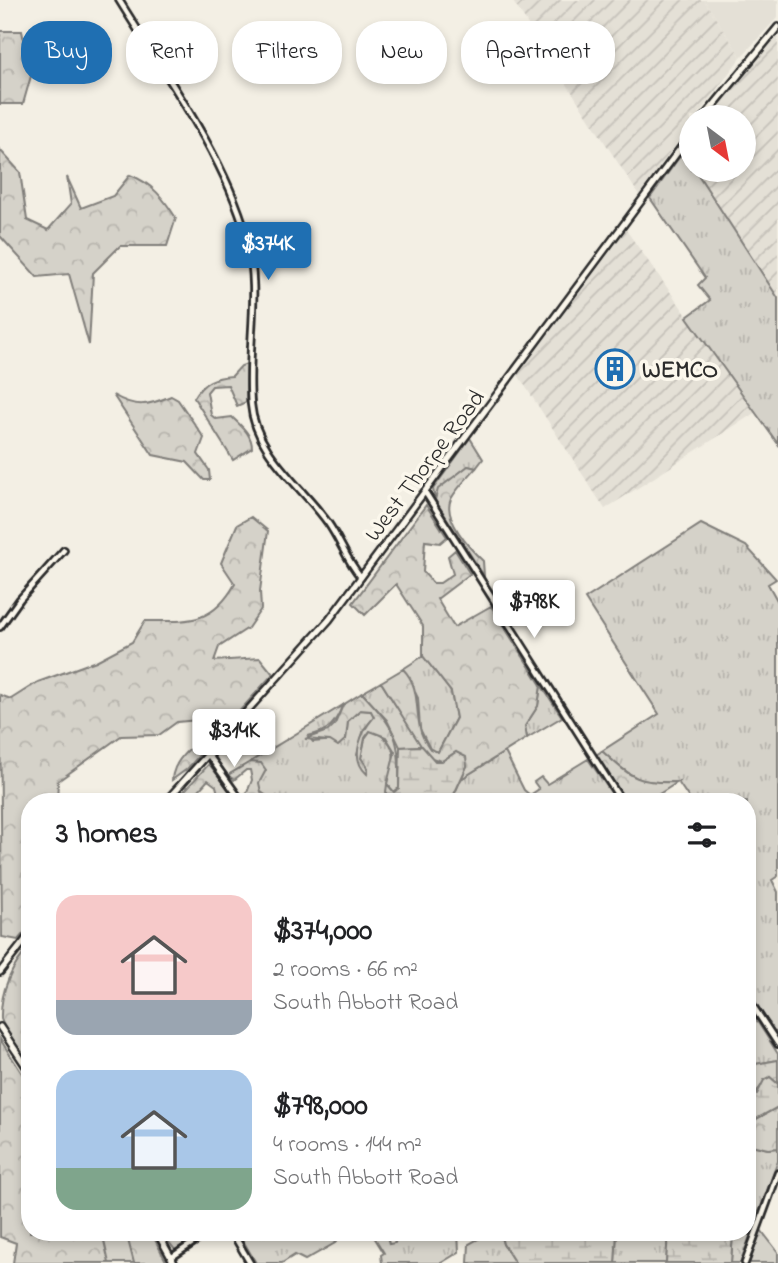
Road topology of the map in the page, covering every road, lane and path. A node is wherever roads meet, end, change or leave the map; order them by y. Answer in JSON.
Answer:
{"nodes":[{"id":1,"x":119,"y":0,"type":"edge"},
{"id":2,"x":778,"y":27,"type":"edge"},
{"id":3,"x":714,"y":105,"type":"edge"},
{"id":4,"x":679,"y":150,"type":"edge"},
{"id":5,"x":425,"y":492,"type":"junction"},
{"id":6,"x":64,"y":550,"type":"dead end"},
{"id":7,"x":362,"y":578,"type":"junction"},
{"id":8,"x":0,"y":627,"type":"edge"},
{"id":9,"x":207,"y":752,"type":"junction"},
{"id":10,"x":173,"y":793,"type":"edge"},
{"id":11,"x":234,"y":793,"type":"edge"},
{"id":12,"x":616,"y":793,"type":"edge"},
{"id":13,"x":21,"y":945,"type":"edge"},
{"id":14,"x":0,"y":972,"type":"edge"},
{"id":15,"x":756,"y":1011,"type":"edge"},
{"id":16,"x":0,"y":1027,"type":"edge"},
{"id":17,"x":778,"y":1044,"type":"edge"},
{"id":18,"x":21,"y":1058,"type":"edge"},
{"id":19,"x":778,"y":1173,"type":"edge"},
{"id":20,"x":756,"y":1233,"type":"edge"},
{"id":21,"x":162,"y":1241,"type":"edge"},
{"id":22,"x":197,"y":1241,"type":"edge"},
{"id":23,"x":237,"y":1241,"type":"edge"},
{"id":24,"x":753,"y":1241,"type":"edge"},
{"id":25,"x":173,"y":1260,"type":"edge"},
{"id":26,"x":250,"y":1263,"type":"edge"},
{"id":27,"x":745,"y":1263,"type":"edge"}],
"edges":[{"from":1,"to":7,"type":"street"},
{"from":2,"to":3,"type":"street"},
{"from":4,"to":5,"type":"street","name":"West Thorpe Road"},
{"from":5,"to":7,"type":"street","name":"West Thorpe Road"},
{"from":5,"to":12,"type":"street"},
{"from":6,"to":8,"type":"street"},
{"from":7,"to":9,"type":"street","name":"West Thorpe Road"},
{"from":9,"to":10,"type":"street","name":"West Thorpe Road"},
{"from":9,"to":11,"type":"street"},
{"from":13,"to":14,"type":"street"},
{"from":15,"to":17,"type":"street"},
{"from":16,"to":18,"type":"street"},
{"from":19,"to":20,"type":"street"},
{"from":21,"to":25,"type":"street"},
{"from":22,"to":25,"type":"street"},
{"from":23,"to":26,"type":"street"},
{"from":24,"to":27,"type":"street"}]}
